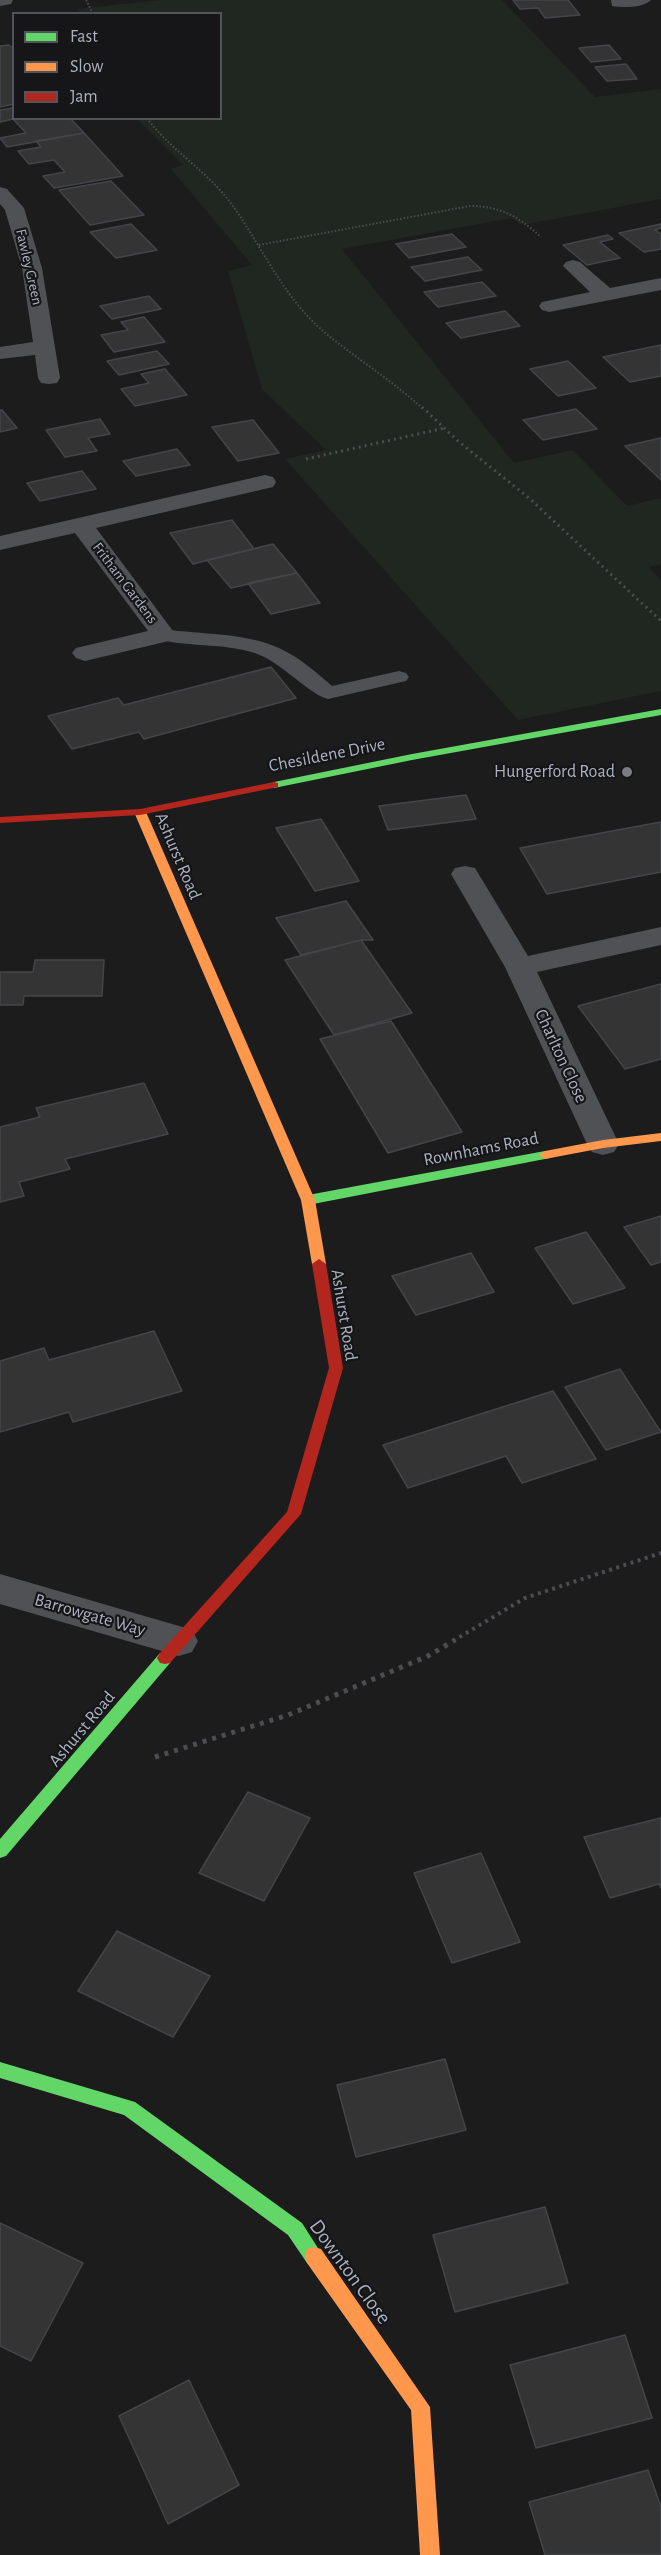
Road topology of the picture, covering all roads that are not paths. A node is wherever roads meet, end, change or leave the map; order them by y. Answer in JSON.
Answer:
{"nodes":[{"id":1,"x":5,"y":0,"type":"edge"},
{"id":2,"x":644,"y":0,"type":"edge"},
{"id":3,"x":0,"y":1,"type":"edge"},
{"id":4,"x":618,"y":2,"type":"dead end"},
{"id":5,"x":0,"y":193,"type":"edge"},
{"id":6,"x":573,"y":266,"type":"road end"},
{"id":7,"x":661,"y":284,"type":"edge"},
{"id":8,"x":606,"y":295,"type":"junction"},
{"id":9,"x":549,"y":306,"type":"dead end"},
{"id":10,"x":46,"y":347,"type":"junction"},
{"id":11,"x":0,"y":353,"type":"edge"},
{"id":12,"x":49,"y":378,"type":"dead end"},
{"id":13,"x":265,"y":482,"type":"road end"},
{"id":14,"x":81,"y":524,"type":"junction"},
{"id":15,"x":0,"y":543,"type":"edge"},
{"id":16,"x":164,"y":635,"type":"junction"},
{"id":17,"x":85,"y":653,"type":"dead end"},
{"id":18,"x":399,"y":676,"type":"dead end"},
{"id":19,"x":661,"y":712,"type":"edge"},
{"id":20,"x":140,"y":812,"type":"junction"},
{"id":21,"x":0,"y":820,"type":"edge"},
{"id":22,"x":465,"y":874,"type":"dead end"},
{"id":23,"x":661,"y":936,"type":"edge"},
{"id":24,"x":520,"y":967,"type":"junction"},
{"id":25,"x":661,"y":1137,"type":"edge"},
{"id":26,"x":603,"y":1144,"type":"junction"},
{"id":27,"x":308,"y":1200,"type":"junction"},
{"id":28,"x":0,"y":1589,"type":"edge"},
{"id":29,"x":179,"y":1641,"type":"junction"},
{"id":30,"x":0,"y":1851,"type":"edge"},
{"id":31,"x":0,"y":2070,"type":"edge"},
{"id":32,"x":430,"y":2555,"type":"edge"}],
"edges":[{"from":1,"to":3,"type":"street"},
{"from":2,"to":4,"type":"street"},
{"from":5,"to":10,"type":"street","name":"Fawley Green"},
{"from":6,"to":8,"type":"street"},
{"from":7,"to":8,"type":"street"},
{"from":8,"to":9,"type":"street"},
{"from":10,"to":11,"type":"street"},
{"from":10,"to":12,"type":"street","name":"Fawley Green"},
{"from":13,"to":14,"type":"street","name":"Fritham Gardens"},
{"from":14,"to":15,"type":"street","name":"Fritham Gardens"},
{"from":14,"to":16,"type":"street","name":"Fritham Gardens"},
{"from":16,"to":17,"type":"street","name":"Fritham Gardens"},
{"from":16,"to":18,"type":"lane"},
{"from":19,"to":20,"type":"street","name":"Chesildene Drive"},
{"from":20,"to":21,"type":"street","name":"Chesildene Drive"},
{"from":20,"to":27,"type":"street","name":"Ashurst Road"},
{"from":22,"to":24,"type":"street","name":"Charlton Close"},
{"from":23,"to":24,"type":"street"},
{"from":24,"to":26,"type":"street","name":"Charlton Close"},
{"from":25,"to":26,"type":"street","name":"Rownhams Road"},
{"from":26,"to":27,"type":"street","name":"Rownhams Road"},
{"from":27,"to":29,"type":"street","name":"Ashurst Road"},
{"from":28,"to":29,"type":"street","name":"Barrowgate Way"},
{"from":29,"to":30,"type":"street","name":"Ashurst Road"},
{"from":31,"to":32,"type":"street","name":"Downton Close"}]}
